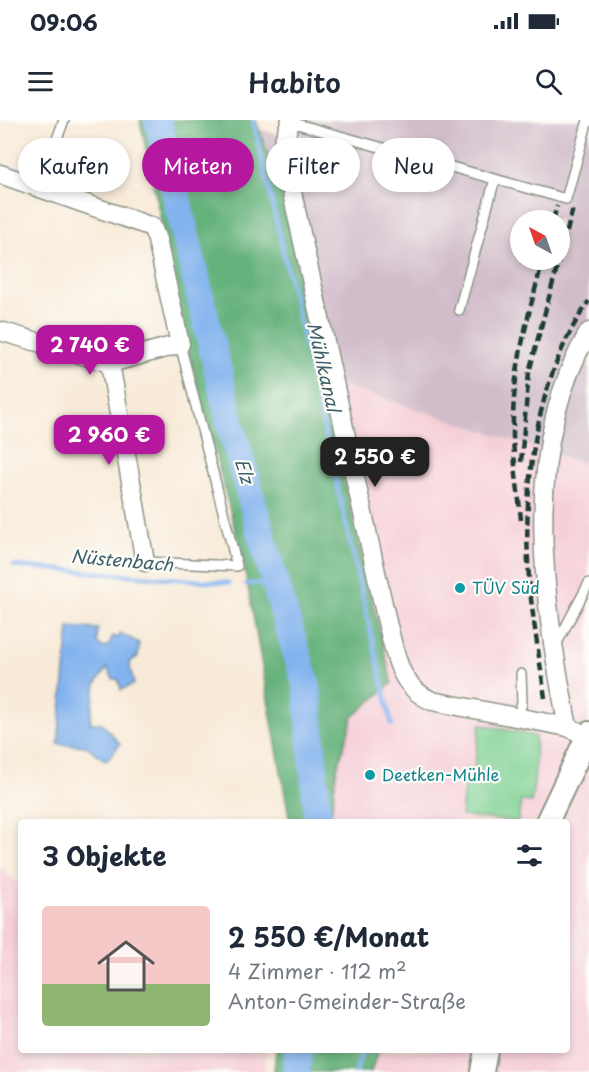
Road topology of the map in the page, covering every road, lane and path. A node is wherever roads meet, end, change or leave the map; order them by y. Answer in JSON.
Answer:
{"nodes":[{"id":1,"x":64,"y":120,"type":"edge"},
{"id":2,"x":588,"y":120,"type":"edge"},
{"id":3,"x":291,"y":121,"type":"edge"},
{"id":4,"x":57,"y":138,"type":"edge"},
{"id":5,"x":0,"y":174,"type":"edge"},
{"id":6,"x":495,"y":179,"type":"junction"},
{"id":7,"x":18,"y":180,"type":"edge"},
{"id":8,"x":53,"y":192,"type":"edge"},
{"id":9,"x":459,"y":310,"type":"dead end"},
{"id":10,"x":0,"y":331,"type":"edge"},
{"id":11,"x":589,"y":332,"type":"edge"},
{"id":12,"x":180,"y":344,"type":"junction"},
{"id":13,"x":110,"y":363,"type":"junction"},
{"id":14,"x":145,"y":562,"type":"joint"},
{"id":15,"x":589,"y":583,"type":"edge"},
{"id":16,"x":553,"y":650,"type":"junction"},
{"id":17,"x":521,"y":674,"type":"dead end"},
{"id":18,"x":518,"y":719,"type":"junction"},
{"id":19,"x":582,"y":732,"type":"edge"},
{"id":20,"x":548,"y":819,"type":"edge"},
{"id":21,"x":485,"y":1053,"type":"edge"},
{"id":22,"x":482,"y":1072,"type":"edge"}],
"edges":[{"from":1,"to":4,"type":"lane"},
{"from":2,"to":6,"type":"lane"},
{"from":3,"to":6,"type":"lane"},
{"from":3,"to":18,"type":"street"},
{"from":5,"to":7,"type":"street"},
{"from":6,"to":9,"type":"lane"},
{"from":8,"to":12,"type":"street"},
{"from":10,"to":13,"type":"street"},
{"from":11,"to":16,"type":"street"},
{"from":12,"to":13,"type":"street"},
{"from":12,"to":14,"type":"lane"},
{"from":13,"to":14,"type":"street"},
{"from":15,"to":16,"type":"lane"},
{"from":16,"to":19,"type":"street"},
{"from":17,"to":18,"type":"lane"},
{"from":18,"to":19,"type":"street"},
{"from":19,"to":20,"type":"street"},
{"from":21,"to":22,"type":"street"}]}
